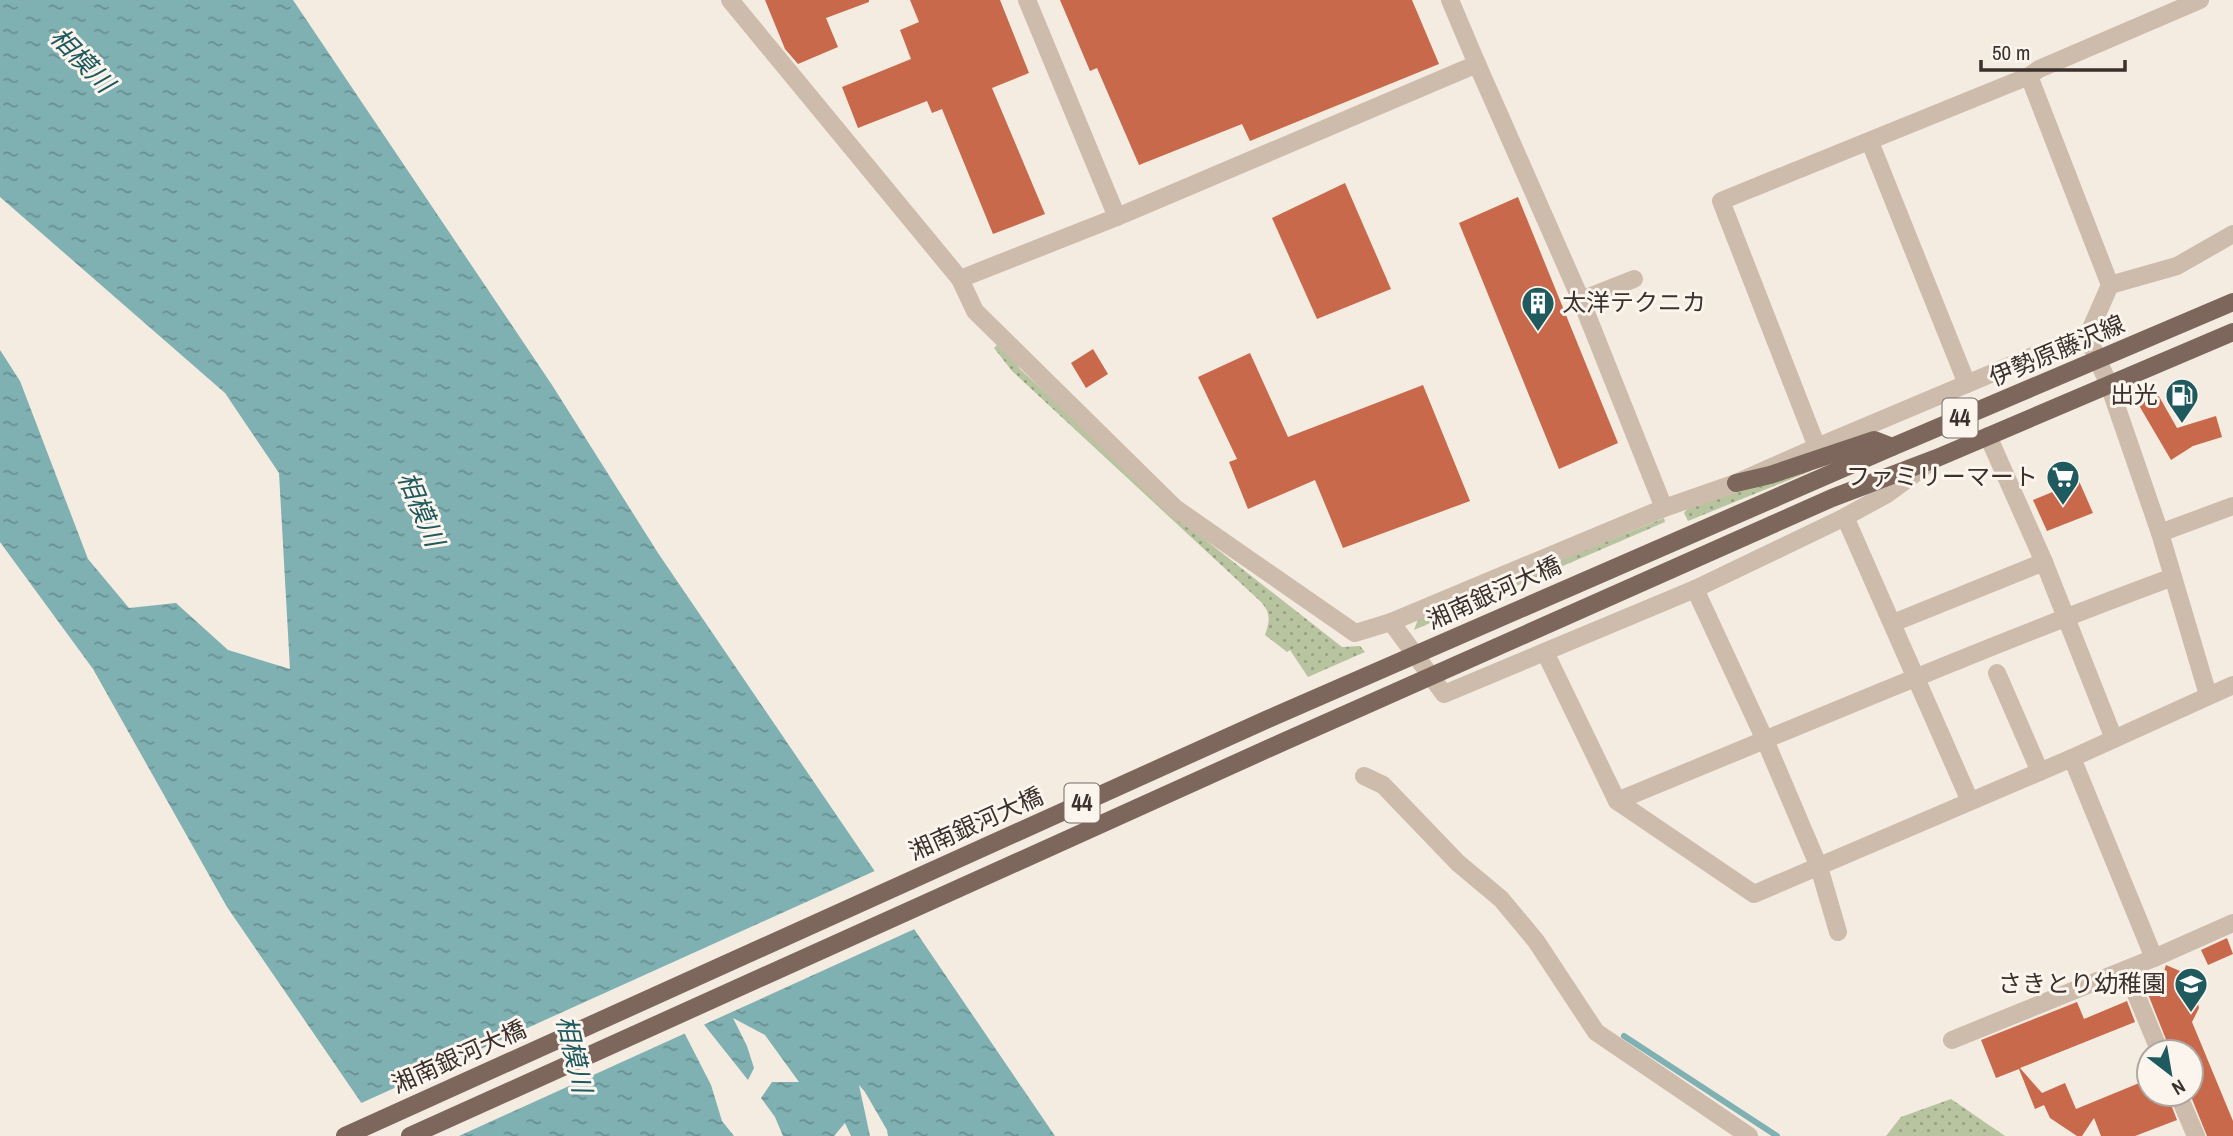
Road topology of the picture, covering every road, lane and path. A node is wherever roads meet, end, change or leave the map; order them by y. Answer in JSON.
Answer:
{"nodes":[{"id":1,"x":730,"y":0,"type":"edge"},
{"id":2,"x":1027,"y":0,"type":"edge"},
{"id":3,"x":1450,"y":0,"type":"edge"},
{"id":4,"x":2200,"y":0,"type":"edge"},
{"id":5,"x":1477,"y":64,"type":"junction"},
{"id":6,"x":2029,"y":76,"type":"junction"},
{"id":7,"x":1870,"y":142,"type":"junction"},
{"id":8,"x":1117,"y":217,"type":"junction"},
{"id":9,"x":2233,"y":234,"type":"edge"},
{"id":10,"x":960,"y":279,"type":"junction"},
{"id":11,"x":1634,"y":279,"type":"dead end"},
{"id":12,"x":2110,"y":285,"type":"junction"},
{"id":13,"x":1581,"y":300,"type":"junction"},
{"id":14,"x":2233,"y":302,"type":"edge"},
{"id":15,"x":2233,"y":332,"type":"edge"},
{"id":16,"x":2089,"y":340,"type":"junction"},
{"id":17,"x":2098,"y":360,"type":"junction"},
{"id":18,"x":1967,"y":384,"type":"junction"},
{"id":19,"x":2109,"y":385,"type":"junction"},
{"id":20,"x":1988,"y":436,"type":"junction"},
{"id":21,"x":1817,"y":447,"type":"junction"},
{"id":22,"x":1892,"y":447,"type":"junction"},
{"id":23,"x":1937,"y":458,"type":"junction"},
{"id":24,"x":1822,"y":478,"type":"joint"},
{"id":25,"x":1736,"y":483,"type":"junction"},
{"id":26,"x":1832,"y":498,"type":"joint"},
{"id":27,"x":1664,"y":508,"type":"junction"},
{"id":28,"x":2231,"y":512,"type":"edge"},
{"id":29,"x":1845,"y":517,"type":"junction"},
{"id":30,"x":2160,"y":533,"type":"junction"},
{"id":31,"x":2043,"y":562,"type":"junction"},
{"id":32,"x":2174,"y":578,"type":"junction"},
{"id":33,"x":1695,"y":589,"type":"junction"},
{"id":34,"x":2066,"y":617,"type":"junction"},
{"id":35,"x":1391,"y":622,"type":"junction"},
{"id":36,"x":1893,"y":623,"type":"junction"},
{"id":37,"x":1545,"y":652,"type":"junction"},
{"id":38,"x":1997,"y":673,"type":"dead end"},
{"id":39,"x":1916,"y":677,"type":"junction"},
{"id":40,"x":2233,"y":685,"type":"edge"},
{"id":41,"x":2208,"y":695,"type":"junction"},
{"id":42,"x":2114,"y":739,"type":"junction"},
{"id":43,"x":1765,"y":740,"type":"junction"},
{"id":44,"x":2072,"y":758,"type":"junction"},
{"id":45,"x":2040,"y":772,"type":"junction"},
{"id":46,"x":1364,"y":776,"type":"dead end"},
{"id":47,"x":1970,"y":801,"type":"junction"},
{"id":48,"x":1617,"y":802,"type":"junction"},
{"id":49,"x":1819,"y":867,"type":"junction"},
{"id":50,"x":2233,"y":923,"type":"edge"},
{"id":51,"x":1838,"y":932,"type":"dead end"},
{"id":52,"x":2154,"y":958,"type":"junction"},
{"id":53,"x":2126,"y":970,"type":"junction"},
{"id":54,"x":2154,"y":1038,"type":"edge"},
{"id":55,"x":1952,"y":1040,"type":"dead end"},
{"id":56,"x":2184,"y":1108,"type":"edge"},
{"id":57,"x":345,"y":1136,"type":"edge"},
{"id":58,"x":410,"y":1136,"type":"edge"},
{"id":59,"x":1749,"y":1136,"type":"edge"},
{"id":60,"x":2196,"y":1136,"type":"edge"}],
"edges":[{"from":1,"to":10,"type":"street"},
{"from":2,"to":8,"type":"street"},
{"from":3,"to":5,"type":"street"},
{"from":4,"to":6,"type":"street"},
{"from":5,"to":8,"type":"street"},
{"from":5,"to":13,"type":"street"},
{"from":6,"to":7,"type":"street"},
{"from":6,"to":12,"type":"street"},
{"from":7,"to":18,"type":"street"},
{"from":7,"to":21,"type":"street"},
{"from":8,"to":10,"type":"street"},
{"from":9,"to":12,"type":"street"},
{"from":10,"to":35,"type":"street"},
{"from":11,"to":13,"type":"street"},
{"from":12,"to":16,"type":"street"},
{"from":13,"to":27,"type":"street"},
{"from":14,"to":17,"type":"main road","name":"伊勢原藤沢線","number":"44"},
{"from":15,"to":19,"type":"main road","name":"伊勢原藤沢線","number":"44"},
{"from":16,"to":17,"type":"street"},
{"from":16,"to":18,"type":"street"},
{"from":17,"to":19,"type":"street"},
{"from":17,"to":22,"type":"main road","name":"伊勢原藤沢線","number":"44"},
{"from":18,"to":21,"type":"street"},
{"from":19,"to":20,"type":"main road","name":"伊勢原藤沢線","number":"44"},
{"from":19,"to":30,"type":"street"},
{"from":20,"to":23,"type":"main road","name":"伊勢原藤沢線","number":"44"},
{"from":20,"to":31,"type":"street"},
{"from":21,"to":25,"type":"street"},
{"from":22,"to":24,"type":"main road","name":"伊勢原藤沢線","number":"44"},
{"from":22,"to":25,"type":"main road"},
{"from":23,"to":26,"type":"main road","name":"伊勢原藤沢線","number":"44"},
{"from":23,"to":29,"type":"street"},
{"from":24,"to":57,"type":"main road","name":"湘南銀河大橋","number":"44"},
{"from":25,"to":27,"type":"street"},
{"from":26,"to":58,"type":"main road","name":"湘南銀河大橋","number":"44"},
{"from":27,"to":35,"type":"street"},
{"from":28,"to":30,"type":"street"},
{"from":29,"to":33,"type":"street"},
{"from":29,"to":36,"type":"street"},
{"from":30,"to":32,"type":"street"},
{"from":31,"to":34,"type":"street"},
{"from":31,"to":36,"type":"street"},
{"from":32,"to":34,"type":"street"},
{"from":32,"to":41,"type":"street"},
{"from":33,"to":37,"type":"street"},
{"from":33,"to":43,"type":"street"},
{"from":34,"to":39,"type":"street"},
{"from":34,"to":42,"type":"street"},
{"from":35,"to":37,"type":"street"},
{"from":36,"to":39,"type":"street"},
{"from":37,"to":48,"type":"street"},
{"from":38,"to":45,"type":"street"},
{"from":39,"to":43,"type":"street"},
{"from":39,"to":47,"type":"street"},
{"from":40,"to":41,"type":"street"},
{"from":41,"to":42,"type":"street"},
{"from":42,"to":44,"type":"street"},
{"from":43,"to":48,"type":"street"},
{"from":43,"to":49,"type":"street"},
{"from":44,"to":45,"type":"street"},
{"from":44,"to":52,"type":"street"},
{"from":45,"to":47,"type":"street"},
{"from":46,"to":59,"type":"street"},
{"from":47,"to":49,"type":"street"},
{"from":48,"to":49,"type":"street"},
{"from":49,"to":51,"type":"street"},
{"from":50,"to":52,"type":"street"},
{"from":52,"to":53,"type":"street"},
{"from":53,"to":54,"type":"street"},
{"from":53,"to":55,"type":"street"},
{"from":56,"to":60,"type":"street"}]}
